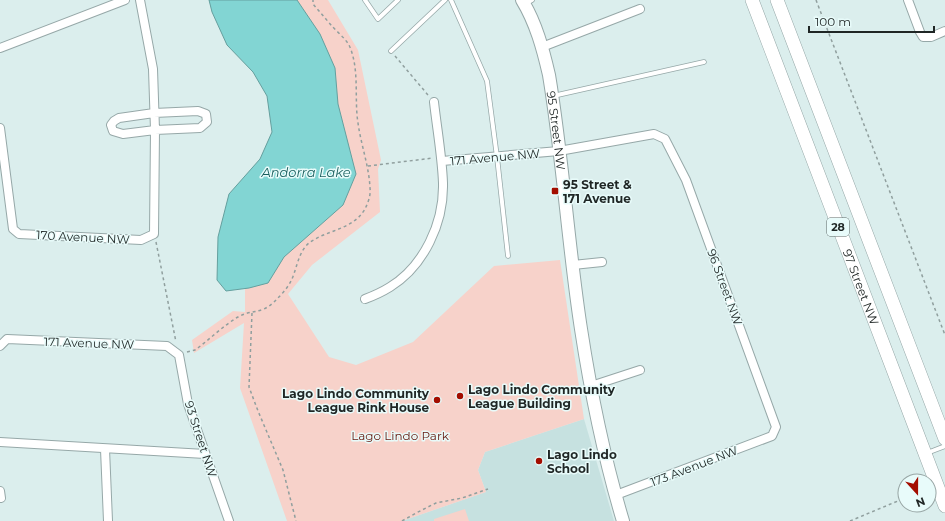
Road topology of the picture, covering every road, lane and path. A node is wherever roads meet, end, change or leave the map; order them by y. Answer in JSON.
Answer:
{"nodes":[{"id":1,"x":125,"y":0,"type":"edge"},
{"id":2,"x":140,"y":0,"type":"edge"},
{"id":3,"x":313,"y":0,"type":"edge"},
{"id":4,"x":365,"y":0,"type":"edge"},
{"id":5,"x":398,"y":0,"type":"edge"},
{"id":6,"x":445,"y":0,"type":"edge"},
{"id":7,"x":451,"y":0,"type":"edge"},
{"id":8,"x":752,"y":0,"type":"edge"},
{"id":9,"x":777,"y":0,"type":"edge"},
{"id":10,"x":816,"y":0,"type":"edge"},
{"id":11,"x":908,"y":0,"type":"edge"},
{"id":12,"x":526,"y":2,"type":"edge"},
{"id":13,"x":640,"y":9,"type":"dead end"},
{"id":14,"x":945,"y":31,"type":"edge"},
{"id":15,"x":542,"y":47,"type":"junction"},
{"id":16,"x":0,"y":48,"type":"edge"},
{"id":17,"x":391,"y":51,"type":"joint"},
{"id":18,"x":704,"y":62,"type":"dead end"},
{"id":19,"x":553,"y":96,"type":"junction"},
{"id":20,"x":434,"y":102,"type":"joint"},
{"id":21,"x":154,"y":114,"type":"junction"},
{"id":22,"x":0,"y":128,"type":"edge"},
{"id":23,"x":155,"y":130,"type":"junction"},
{"id":24,"x":666,"y":139,"type":"joint"},
{"id":25,"x":559,"y":151,"type":"junction"},
{"id":26,"x":497,"y":157,"type":"junction"},
{"id":27,"x":442,"y":161,"type":"junction"},
{"id":28,"x":368,"y":166,"type":"junction"},
{"id":29,"x":154,"y":234,"type":"junction"},
{"id":30,"x":508,"y":256,"type":"dead end"},
{"id":31,"x":602,"y":262,"type":"dead end"},
{"id":32,"x":573,"y":265,"type":"junction"},
{"id":33,"x":365,"y":299,"type":"dead end"},
{"id":34,"x":252,"y":313,"type":"junction"},
{"id":35,"x":945,"y":336,"type":"edge"},
{"id":36,"x":0,"y":346,"type":"edge"},
{"id":37,"x":179,"y":355,"type":"junction"},
{"id":38,"x":640,"y":370,"type":"dead end"},
{"id":39,"x":590,"y":386,"type":"junction"},
{"id":40,"x":772,"y":436,"type":"joint"},
{"id":41,"x":945,"y":439,"type":"edge"},
{"id":42,"x":0,"y":442,"type":"edge"},
{"id":43,"x":945,"y":446,"type":"edge"},
{"id":44,"x":105,"y":449,"type":"junction"},
{"id":45,"x":205,"y":454,"type":"junction"},
{"id":46,"x":925,"y":454,"type":"junction"},
{"id":47,"x":488,"y":489,"type":"dead end"},
{"id":48,"x":616,"y":496,"type":"junction"},
{"id":49,"x":897,"y":501,"type":"edge"},
{"id":50,"x":945,"y":506,"type":"edge"},
{"id":51,"x":108,"y":521,"type":"edge"},
{"id":52,"x":229,"y":521,"type":"edge"},
{"id":53,"x":296,"y":521,"type":"edge"},
{"id":54,"x":402,"y":521,"type":"edge"},
{"id":55,"x":623,"y":521,"type":"edge"},
{"id":56,"x":850,"y":521,"type":"edge"}],
"edges":[{"from":1,"to":16,"type":"street"},
{"from":2,"to":21,"type":"street"},
{"from":3,"to":28,"type":"path"},
{"from":4,"to":5,"type":"lane"},
{"from":6,"to":17,"type":"lane"},
{"from":7,"to":26,"type":"lane"},
{"from":8,"to":46,"type":"main road","name":"97 Street NW","number":"28"},
{"from":9,"to":41,"type":"main road","name":"97 Street NW","number":"28"},
{"from":10,"to":35,"type":"path"},
{"from":11,"to":14,"type":"street"},
{"from":12,"to":15,"type":"street","name":"95 Street NW"},
{"from":13,"to":15,"type":"street"},
{"from":15,"to":19,"type":"street","name":"95 Street NW"},
{"from":17,"to":20,"type":"path"},
{"from":18,"to":19,"type":"lane"},
{"from":19,"to":25,"type":"street","name":"95 Street NW"},
{"from":20,"to":27,"type":"street"},
{"from":21,"to":23,"type":"street"},
{"from":21,"to":23,"type":"street"},
{"from":21,"to":23,"type":"street"},
{"from":22,"to":29,"type":"street","name":"170 Avenue NW"},
{"from":23,"to":29,"type":"street"},
{"from":24,"to":25,"type":"street","name":"171 Avenue NW"},
{"from":24,"to":40,"type":"street","name":"96 Street NW"},
{"from":25,"to":26,"type":"street","name":"171 Avenue NW"},
{"from":25,"to":32,"type":"street","name":"95 Street NW"},
{"from":26,"to":27,"type":"street","name":"171 Avenue NW"},
{"from":26,"to":30,"type":"lane"},
{"from":27,"to":28,"type":"path"},
{"from":27,"to":33,"type":"street"},
{"from":28,"to":34,"type":"path"},
{"from":29,"to":37,"type":"path"},
{"from":31,"to":32,"type":"street"},
{"from":32,"to":39,"type":"street","name":"95 Street NW"},
{"from":34,"to":37,"type":"path"},
{"from":34,"to":53,"type":"path"},
{"from":36,"to":37,"type":"street","name":"171 Avenue NW"},
{"from":37,"to":45,"type":"street","name":"93 Street NW"},
{"from":38,"to":39,"type":"street"},
{"from":39,"to":48,"type":"street","name":"95 Street NW"},
{"from":40,"to":48,"type":"street","name":"173 Avenue NW"},
{"from":42,"to":44,"type":"street"},
{"from":43,"to":46,"type":"lane"},
{"from":44,"to":45,"type":"street"},
{"from":44,"to":51,"type":"street"},
{"from":45,"to":52,"type":"street","name":"93 Street NW"},
{"from":46,"to":50,"type":"main road","name":"97 Street NW"},
{"from":47,"to":54,"type":"path"},
{"from":48,"to":55,"type":"street","name":"95 Street NW"},
{"from":49,"to":56,"type":"path"}]}
